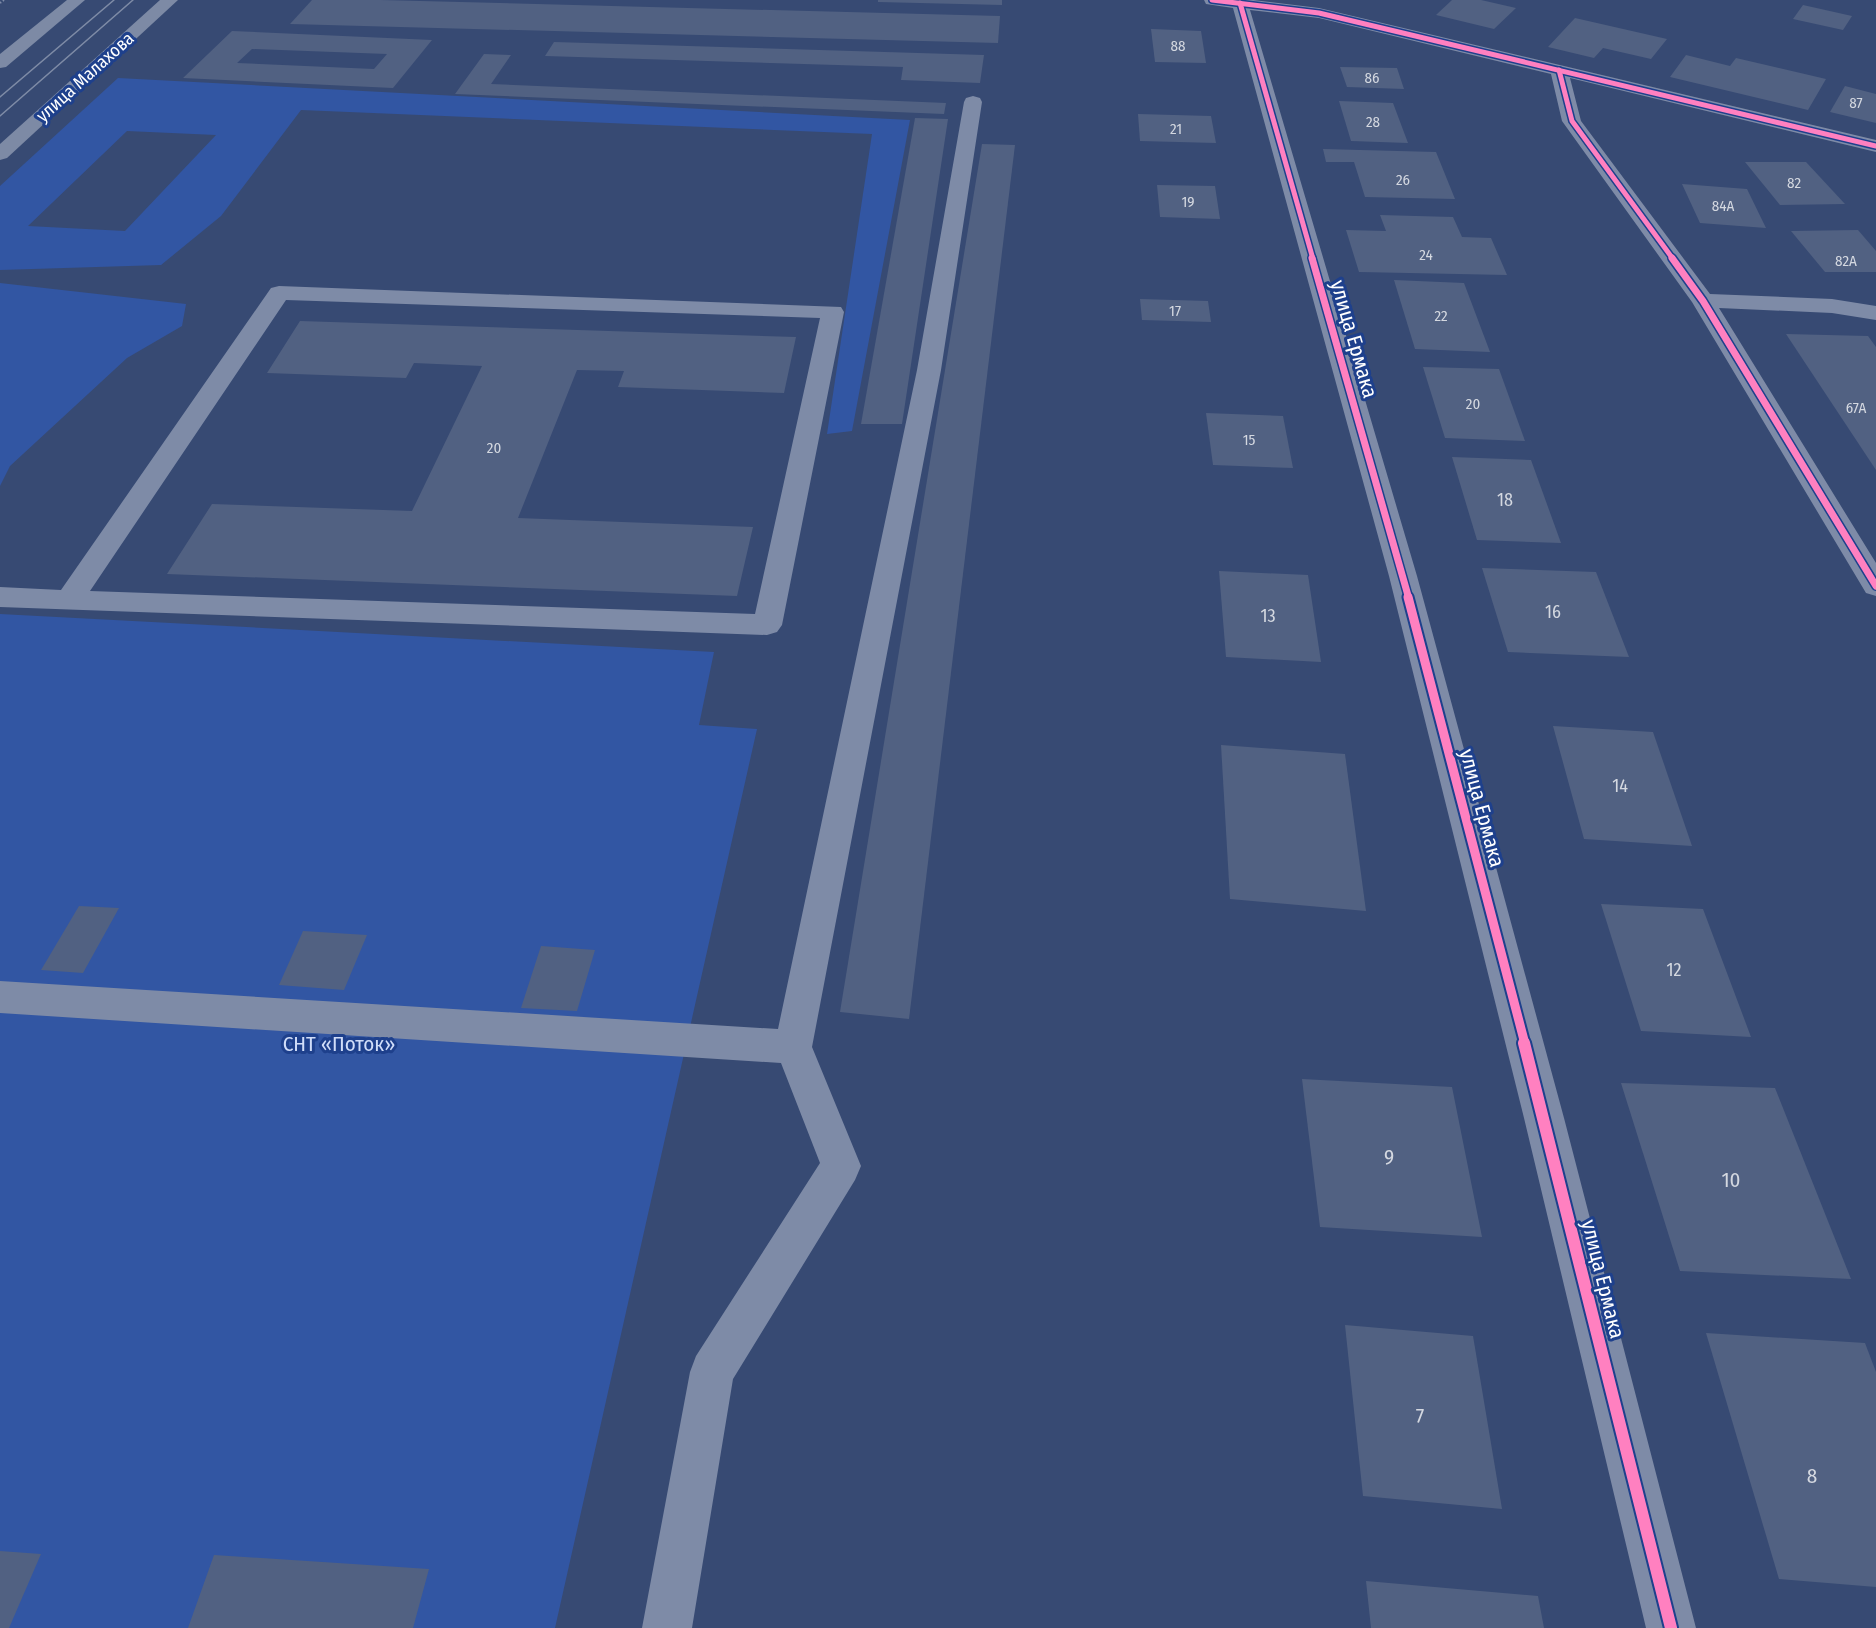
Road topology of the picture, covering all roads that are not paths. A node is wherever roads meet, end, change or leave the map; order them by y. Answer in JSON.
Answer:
{"nodes":[{"id":1,"x":77,"y":0,"type":"edge"},
{"id":2,"x":170,"y":0,"type":"edge"},
{"id":3,"x":1226,"y":1,"type":"edge"},
{"id":4,"x":8,"y":50,"type":"edge"},
{"id":5,"x":0,"y":63,"type":"edge"},
{"id":6,"x":1559,"y":70,"type":"junction"},
{"id":7,"x":973,"y":102,"type":"dead end"},
{"id":8,"x":1876,"y":146,"type":"edge"},
{"id":9,"x":0,"y":154,"type":"edge"},
{"id":10,"x":1703,"y":301,"type":"junction"},
{"id":11,"x":1876,"y":313,"type":"edge"},
{"id":12,"x":1876,"y":586,"type":"edge"},
{"id":13,"x":0,"y":597,"type":"edge"},
{"id":14,"x":69,"y":600,"type":"junction"},
{"id":15,"x":0,"y":997,"type":"edge"},
{"id":16,"x":793,"y":1047,"type":"junction"},
{"id":17,"x":667,"y":1628,"type":"edge"},
{"id":18,"x":1671,"y":1628,"type":"edge"}],
"edges":[{"from":1,"to":4,"type":"main road"},
{"from":2,"to":9,"type":"main road","name":"улица Малахова"},
{"from":3,"to":6,"type":"street"},
{"from":3,"to":18,"type":"street","name":"улица Ермака"},
{"from":4,"to":5,"type":"main road"},
{"from":6,"to":8,"type":"street"},
{"from":6,"to":10,"type":"street"},
{"from":7,"to":16,"type":"street"},
{"from":10,"to":11,"type":"street"},
{"from":10,"to":12,"type":"street"},
{"from":13,"to":14,"type":"street"},
{"from":14,"to":14,"type":"street"},
{"from":15,"to":16,"type":"street"},
{"from":16,"to":17,"type":"street"}]}
